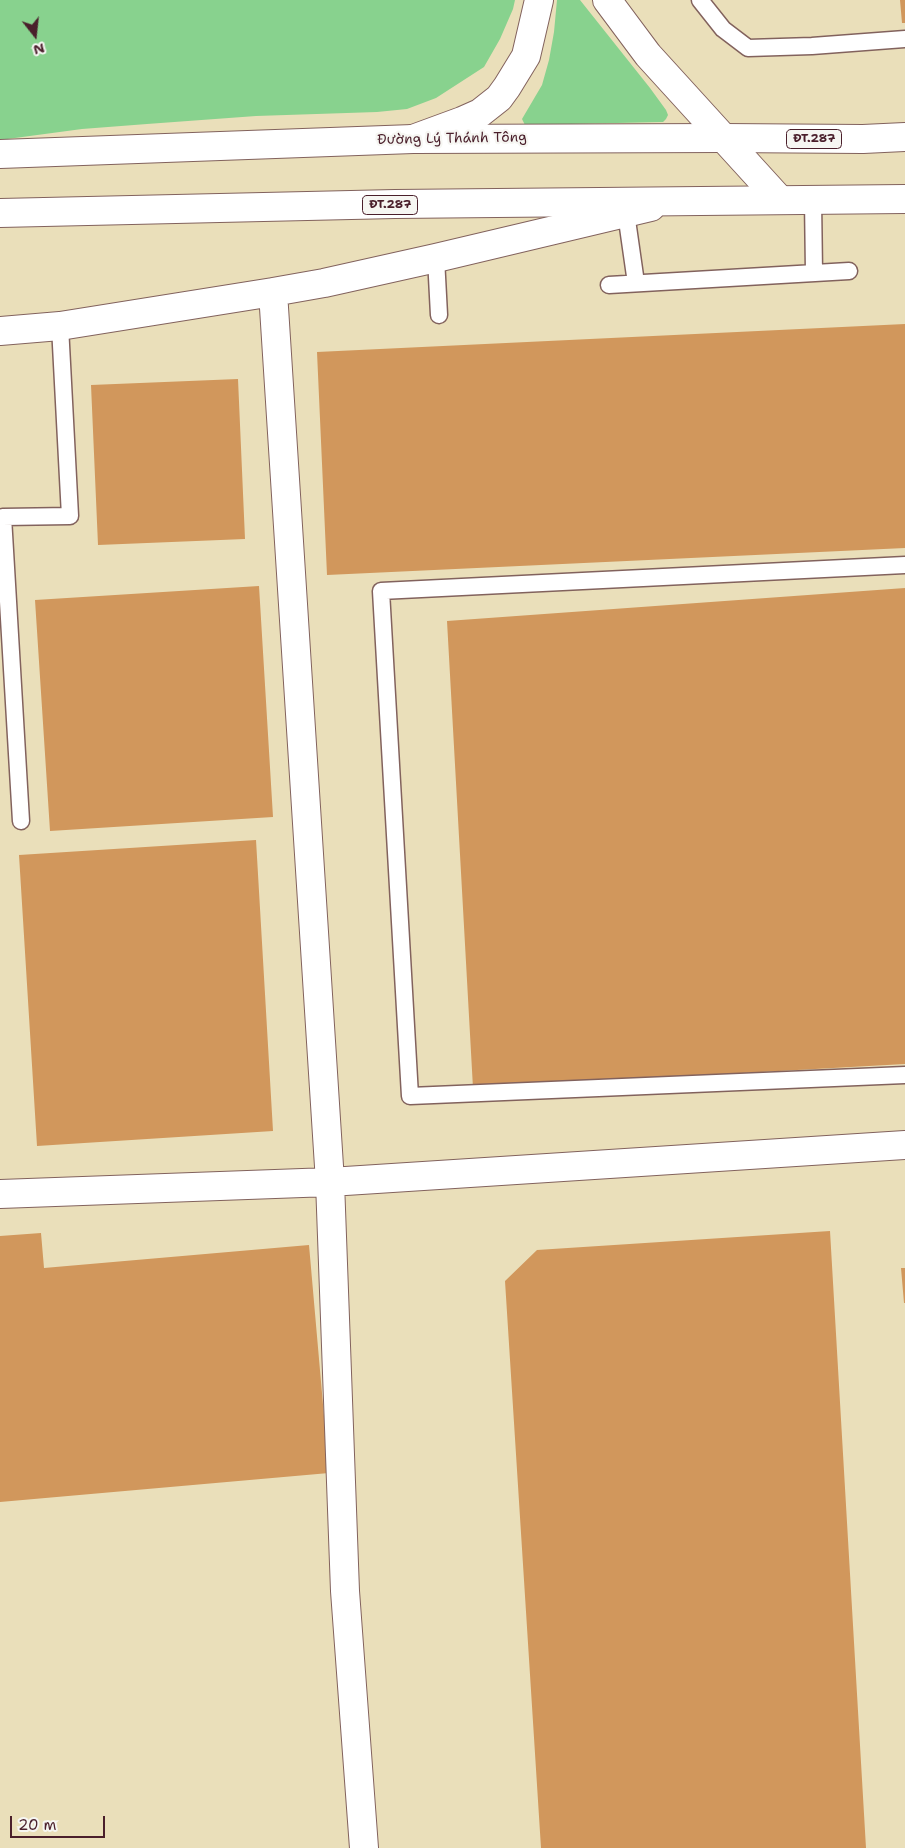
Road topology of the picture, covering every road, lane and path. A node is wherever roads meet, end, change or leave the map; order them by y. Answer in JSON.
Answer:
{"nodes":[{"id":1,"x":539,"y":0,"type":"edge"},
{"id":2,"x":607,"y":0,"type":"edge"},
{"id":3,"x":700,"y":0,"type":"edge"},
{"id":4,"x":905,"y":39,"type":"edge"},
{"id":5,"x":905,"y":137,"type":"edge"},
{"id":6,"x":723,"y":138,"type":"junction"},
{"id":7,"x":413,"y":139,"type":"junction"},
{"id":8,"x":0,"y":154,"type":"edge"},
{"id":9,"x":905,"y":199,"type":"edge"},
{"id":10,"x":780,"y":200,"type":"junction"},
{"id":11,"x":813,"y":200,"type":"junction"},
{"id":12,"x":672,"y":202,"type":"junction"},
{"id":13,"x":0,"y":213,"type":"edge"},
{"id":14,"x":626,"y":213,"type":"junction"},
{"id":15,"x":436,"y":258,"type":"junction"},
{"id":16,"x":849,"y":271,"type":"dead end"},
{"id":17,"x":814,"y":273,"type":"junction"},
{"id":18,"x":636,"y":283,"type":"junction"},
{"id":19,"x":609,"y":285,"type":"dead end"},
{"id":20,"x":273,"y":292,"type":"junction"},
{"id":21,"x":439,"y":315,"type":"dead end"},
{"id":22,"x":60,"y":326,"type":"junction"},
{"id":23,"x":0,"y":330,"type":"edge"},
{"id":24,"x":905,"y":565,"type":"edge"},
{"id":25,"x":22,"y":821,"type":"dead end"},
{"id":26,"x":905,"y":1075,"type":"edge"},
{"id":27,"x":905,"y":1145,"type":"edge"},
{"id":28,"x":330,"y":1182,"type":"junction"},
{"id":29,"x":0,"y":1194,"type":"edge"},
{"id":30,"x":364,"y":1848,"type":"edge"}],
"edges":[{"from":1,"to":7,"type":"main road"},
{"from":2,"to":6,"type":"main road"},
{"from":3,"to":4,"type":"lane"},
{"from":5,"to":6,"type":"main road","name":"Đường Lý Thánh Tông","number":"ĐT.287"},
{"from":6,"to":7,"type":"main road","name":"Đường Lý Thánh Tông","number":"ĐT.287"},
{"from":6,"to":10,"type":"main road"},
{"from":7,"to":8,"type":"main road","name":"Đường Lý Thánh Tông","number":"ĐT.287"},
{"from":9,"to":11,"type":"main road","number":"ĐT.287"},
{"from":10,"to":11,"type":"main road","number":"ĐT.287"},
{"from":10,"to":12,"type":"main road","number":"ĐT.287"},
{"from":11,"to":17,"type":"lane"},
{"from":12,"to":13,"type":"main road","number":"ĐT.287"},
{"from":12,"to":14,"type":"main road"},
{"from":14,"to":15,"type":"main road"},
{"from":14,"to":18,"type":"lane"},
{"from":15,"to":20,"type":"main road"},
{"from":15,"to":21,"type":"lane"},
{"from":16,"to":17,"type":"lane"},
{"from":17,"to":18,"type":"lane"},
{"from":18,"to":19,"type":"lane"},
{"from":20,"to":22,"type":"main road"},
{"from":20,"to":28,"type":"main road"},
{"from":22,"to":23,"type":"main road"},
{"from":22,"to":25,"type":"lane"},
{"from":24,"to":26,"type":"lane"},
{"from":27,"to":28,"type":"main road"},
{"from":28,"to":29,"type":"main road"},
{"from":28,"to":30,"type":"main road"}]}
